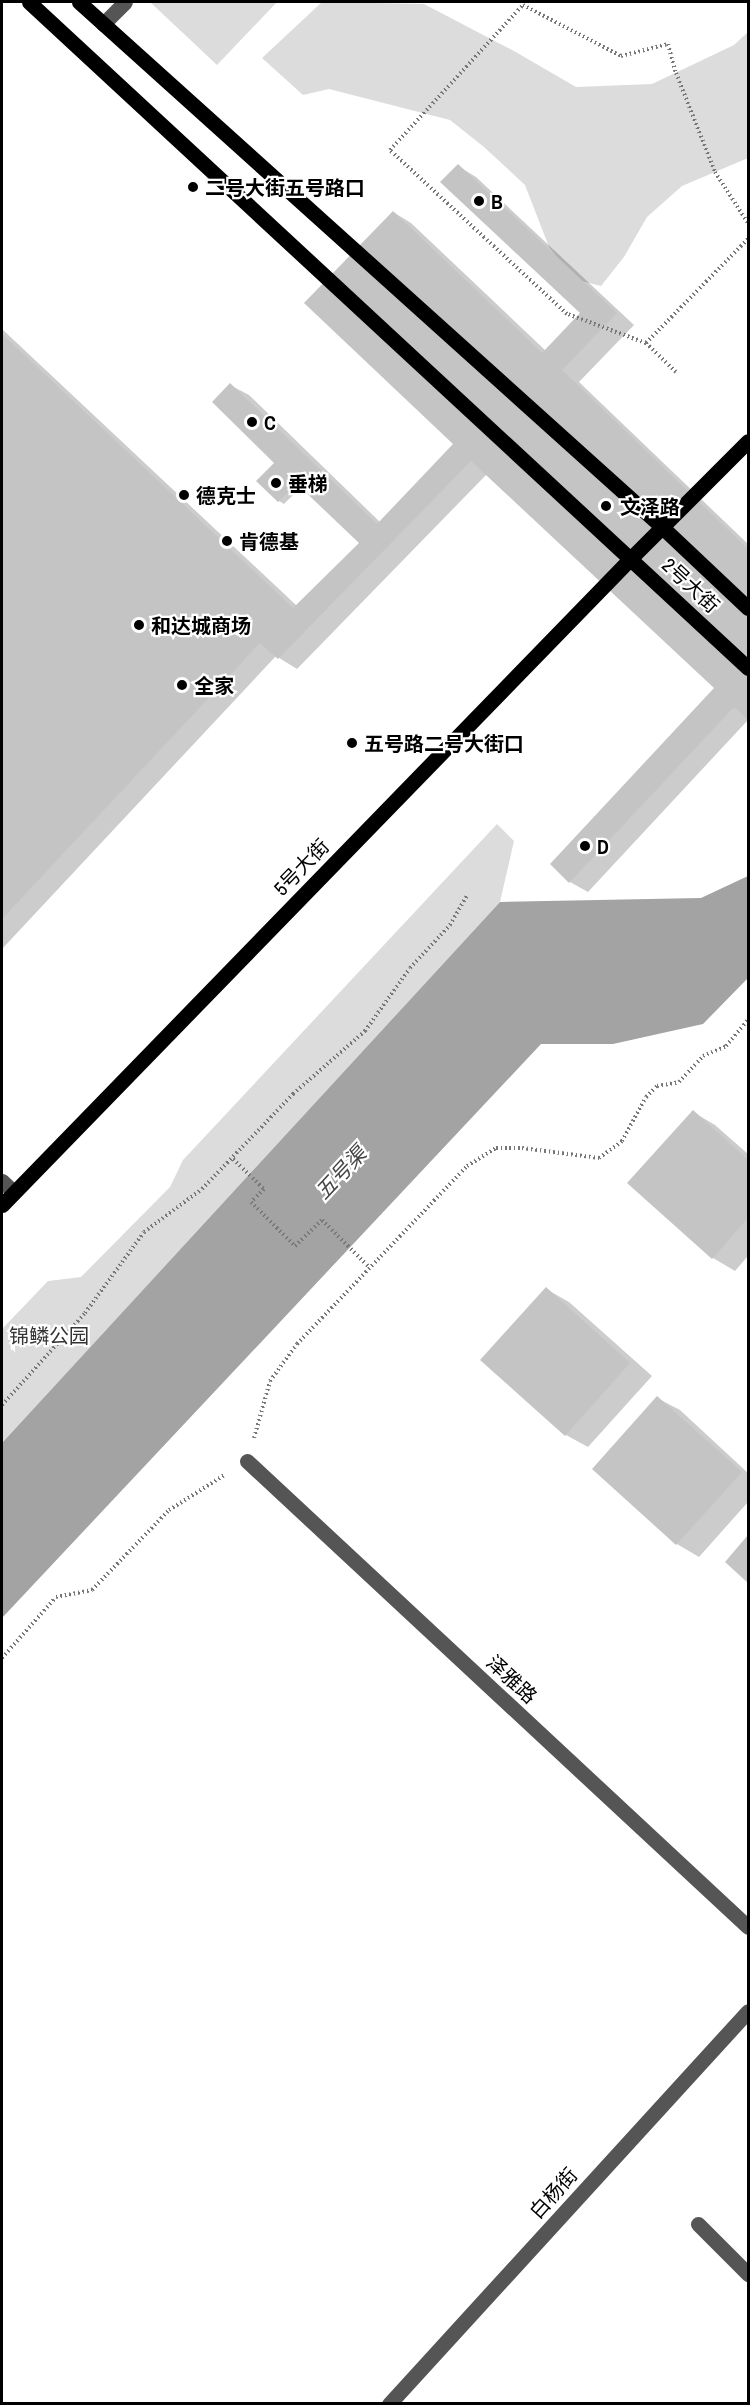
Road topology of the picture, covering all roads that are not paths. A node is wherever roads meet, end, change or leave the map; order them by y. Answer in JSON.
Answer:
{"nodes":[{"id":1,"x":29,"y":2,"type":"edge"},
{"id":2,"x":79,"y":2,"type":"edge"},
{"id":3,"x":125,"y":2,"type":"edge"},
{"id":4,"x":103,"y":24,"type":"junction"},
{"id":5,"x":748,"y":441,"type":"edge"},
{"id":6,"x":662,"y":527,"type":"junction"},
{"id":7,"x":631,"y":558,"type":"junction"},
{"id":8,"x":748,"y":608,"type":"edge"},
{"id":9,"x":748,"y":668,"type":"edge"},
{"id":10,"x":2,"y":1181,"type":"edge"},
{"id":11,"x":14,"y":1192,"type":"junction"},
{"id":12,"x":2,"y":1206,"type":"edge"},
{"id":13,"x":247,"y":1461,"type":"road end"},
{"id":14,"x":748,"y":1927,"type":"edge"},
{"id":15,"x":748,"y":2011,"type":"edge"},
{"id":16,"x":698,"y":2224,"type":"dead end"},
{"id":17,"x":748,"y":2274,"type":"edge"},
{"id":18,"x":389,"y":2403,"type":"edge"}],
"edges":[{"from":1,"to":7,"type":"main road","name":"2号大街"},
{"from":2,"to":4,"type":"main road"},
{"from":3,"to":4,"type":"street"},
{"from":4,"to":6,"type":"main road"},
{"from":5,"to":6,"type":"main road"},
{"from":6,"to":7,"type":"main road"},
{"from":6,"to":8,"type":"main road"},
{"from":7,"to":9,"type":"main road","name":"2号大街"},
{"from":7,"to":11,"type":"main road","name":"5号大街"},
{"from":10,"to":11,"type":"street"},
{"from":11,"to":12,"type":"main road","name":"5号大街"},
{"from":13,"to":14,"type":"street","name":"泽雅路"},
{"from":15,"to":18,"type":"street","name":"白杨街"},
{"from":16,"to":17,"type":"street"}]}
